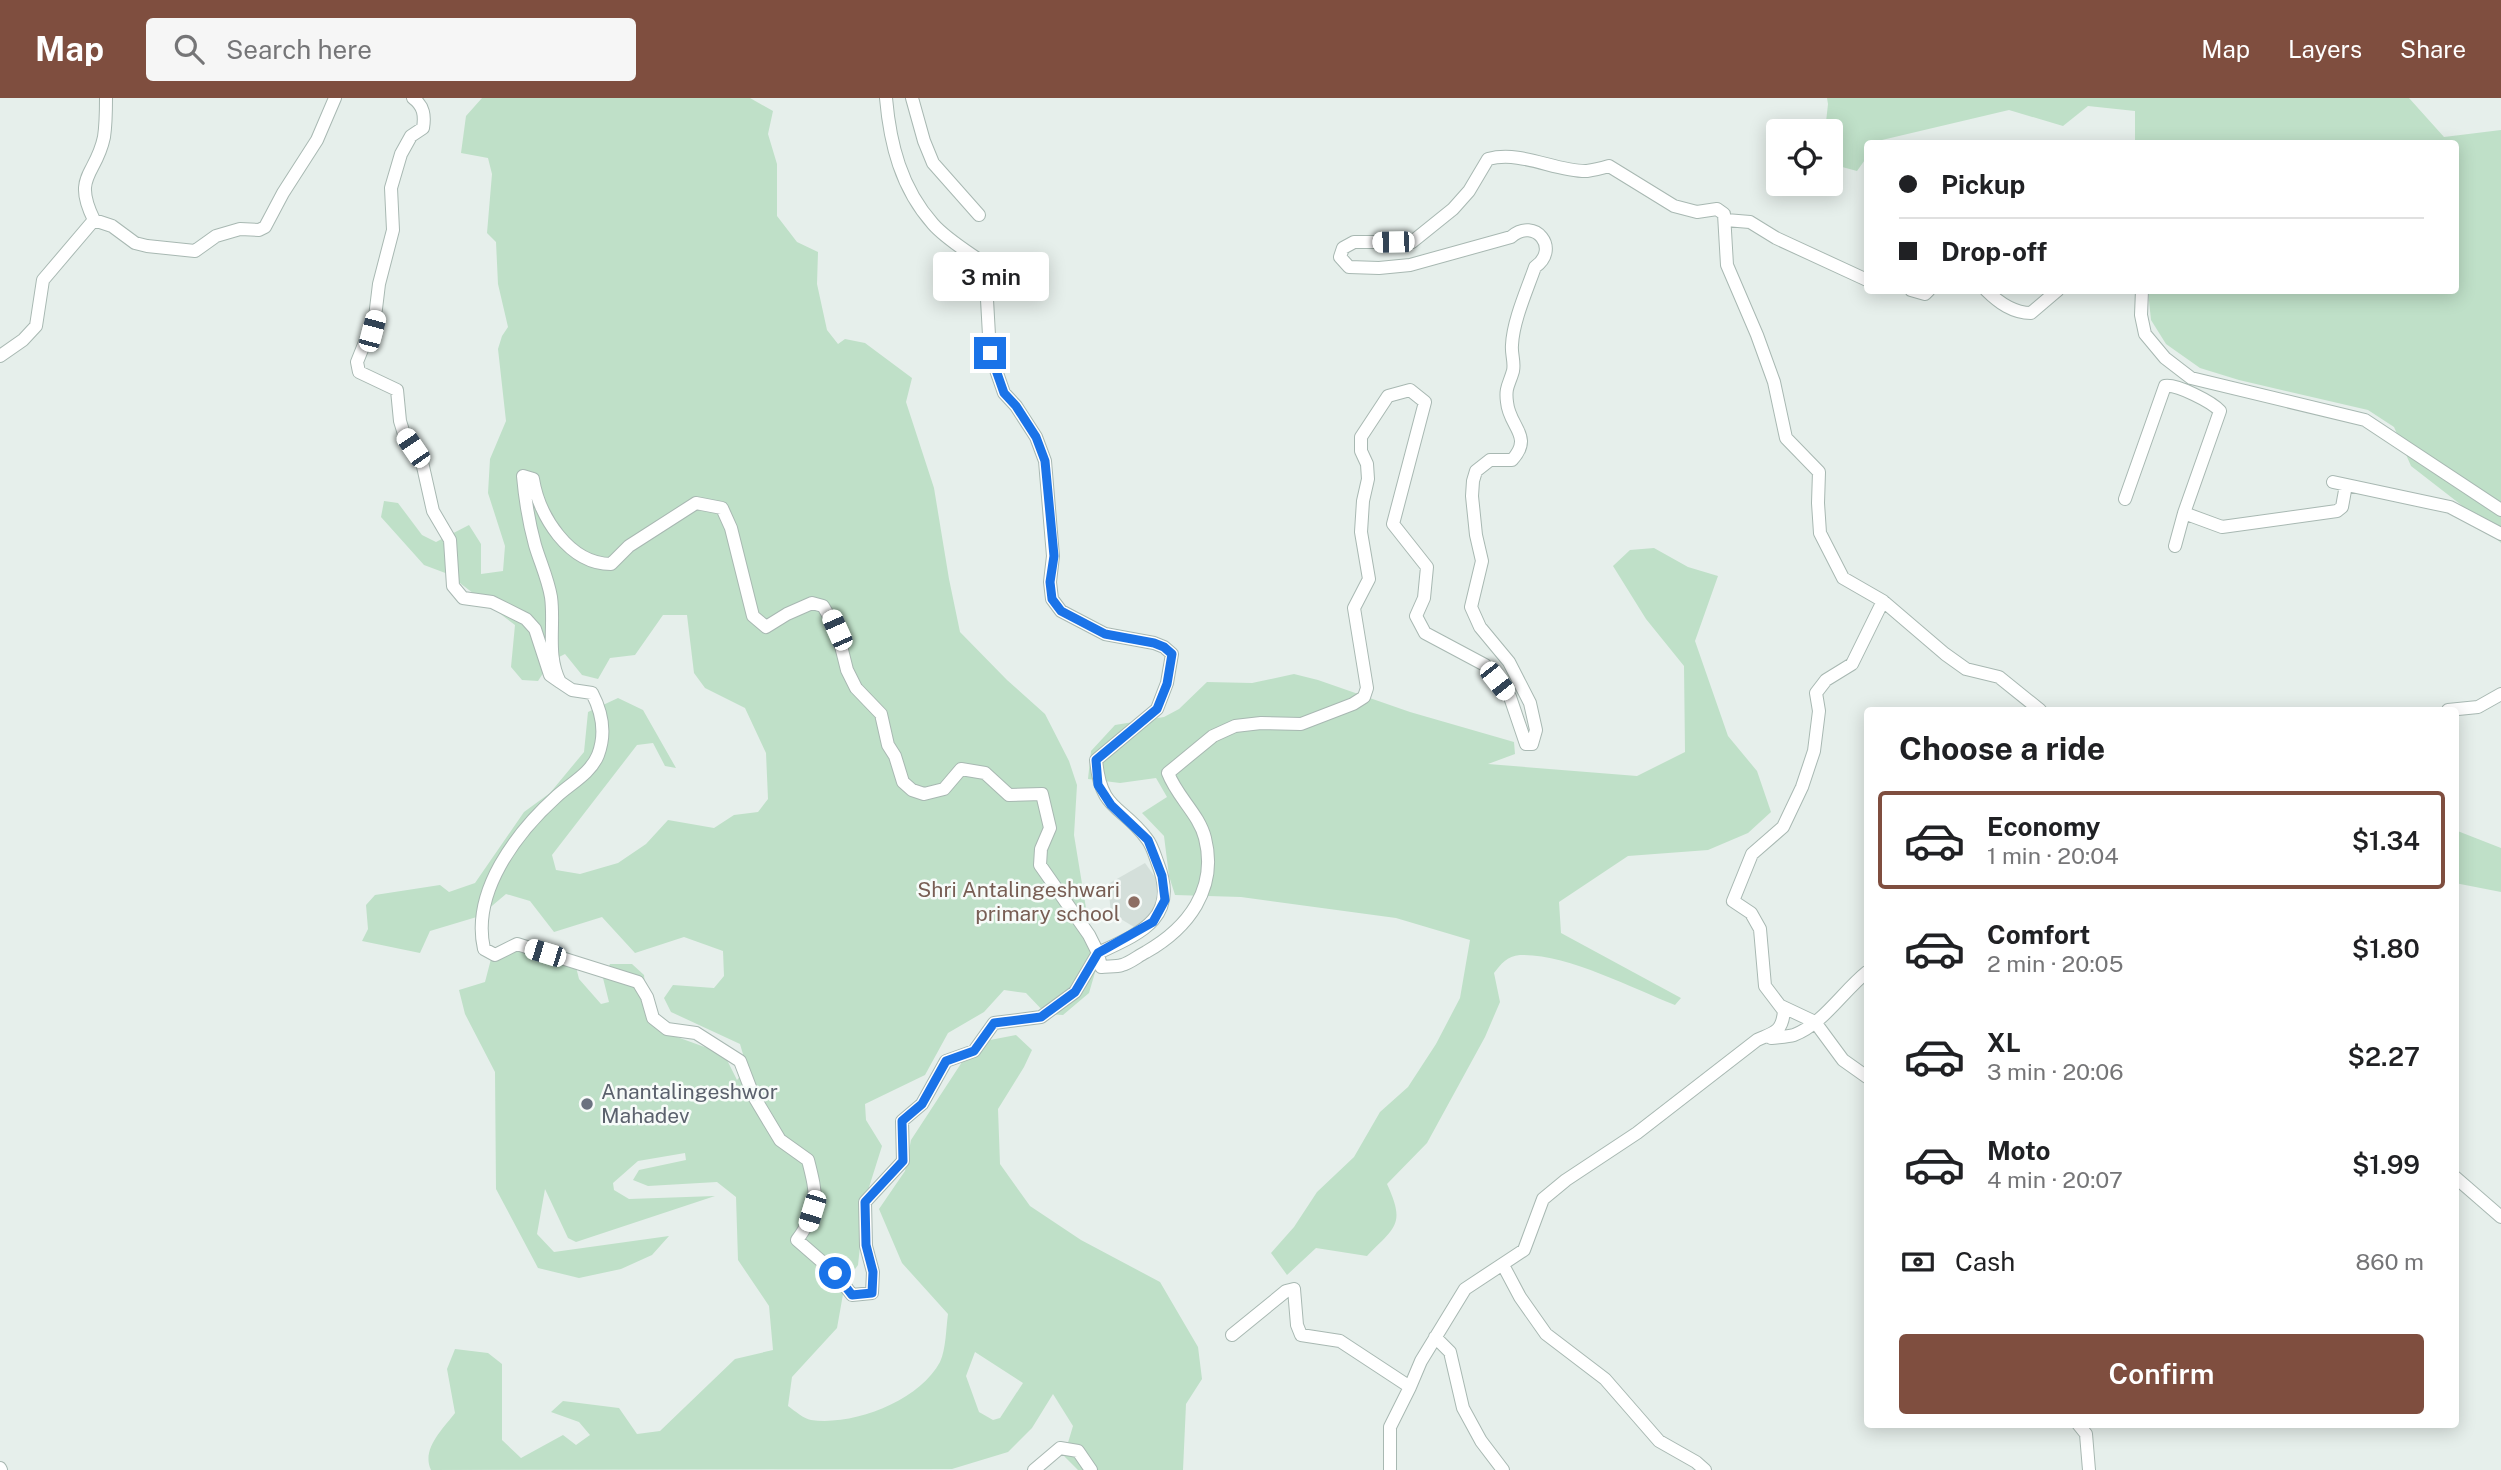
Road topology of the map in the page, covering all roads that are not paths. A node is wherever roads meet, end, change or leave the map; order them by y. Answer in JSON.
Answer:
{"nodes":[{"id":1,"x":106,"y":98,"type":"edge"},
{"id":2,"x":335,"y":98,"type":"edge"},
{"id":3,"x":413,"y":98,"type":"edge"},
{"id":4,"x":886,"y":98,"type":"edge"},
{"id":5,"x":912,"y":98,"type":"edge"},
{"id":6,"x":979,"y":215,"type":"dead end"},
{"id":7,"x":94,"y":220,"type":"junction"},
{"id":8,"x":1726,"y":220,"type":"junction"},
{"id":9,"x":1864,"y":280,"type":"edge"},
{"id":10,"x":1990,"y":294,"type":"edge"},
{"id":11,"x":2053,"y":294,"type":"edge"},
{"id":12,"x":2143,"y":294,"type":"edge"},
{"id":13,"x":0,"y":356,"type":"edge"},
{"id":14,"x":2125,"y":499,"type":"dead end"},
{"id":15,"x":2501,"y":510,"type":"edge"},
{"id":16,"x":2184,"y":513,"type":"junction"},
{"id":17,"x":2501,"y":534,"type":"edge"},
{"id":18,"x":2175,"y":546,"type":"dead end"},
{"id":19,"x":1883,"y":601,"type":"junction"},
{"id":20,"x":560,"y":682,"type":"junction"},
{"id":21,"x":2501,"y":694,"type":"edge"},
{"id":22,"x":2035,"y":707,"type":"edge"},
{"id":23,"x":2459,"y":709,"type":"edge"},
{"id":24,"x":1098,"y":953,"type":"junction"},
{"id":25,"x":1864,"y":974,"type":"edge"},
{"id":26,"x":1781,"y":1006,"type":"junction"},
{"id":27,"x":1815,"y":1022,"type":"junction"},
{"id":28,"x":1757,"y":1040,"type":"junction"},
{"id":29,"x":1864,"y":1075,"type":"edge"},
{"id":30,"x":2459,"y":1180,"type":"edge"},
{"id":31,"x":2501,"y":1217,"type":"edge"},
{"id":32,"x":1503,"y":1265,"type":"junction"},
{"id":33,"x":1232,"y":1335,"type":"dead end"},
{"id":34,"x":1434,"y":1337,"type":"junction"},
{"id":35,"x":1410,"y":1387,"type":"junction"},
{"id":36,"x":2081,"y":1428,"type":"edge"},
{"id":37,"x":1034,"y":1470,"type":"edge"},
{"id":38,"x":1091,"y":1470,"type":"edge"},
{"id":39,"x":1390,"y":1470,"type":"edge"},
{"id":40,"x":1503,"y":1470,"type":"edge"},
{"id":41,"x":1705,"y":1470,"type":"edge"},
{"id":42,"x":2089,"y":1470,"type":"edge"}],
"edges":[{"from":1,"to":7,"type":"street"},
{"from":2,"to":7,"type":"street"},
{"from":3,"to":20,"type":"street"},
{"from":4,"to":24,"type":"street"},
{"from":5,"to":6,"type":"street"},
{"from":7,"to":13,"type":"street"},
{"from":8,"to":9,"type":"street"},
{"from":8,"to":19,"type":"street"},
{"from":8,"to":24,"type":"street"},
{"from":10,"to":11,"type":"street"},
{"from":12,"to":15,"type":"street"},
{"from":14,"to":16,"type":"street"},
{"from":16,"to":17,"type":"street"},
{"from":16,"to":18,"type":"street"},
{"from":19,"to":22,"type":"street"},
{"from":19,"to":26,"type":"street"},
{"from":20,"to":24,"type":"street"},
{"from":20,"to":24,"type":"street"},
{"from":21,"to":23,"type":"street"},
{"from":25,"to":27,"type":"street"},
{"from":26,"to":27,"type":"street"},
{"from":26,"to":28,"type":"street"},
{"from":27,"to":28,"type":"street"},
{"from":27,"to":29,"type":"street"},
{"from":28,"to":32,"type":"street"},
{"from":30,"to":31,"type":"street"},
{"from":32,"to":34,"type":"street"},
{"from":32,"to":41,"type":"street"},
{"from":33,"to":35,"type":"street"},
{"from":34,"to":35,"type":"street"},
{"from":34,"to":40,"type":"street"},
{"from":35,"to":39,"type":"street"},
{"from":36,"to":42,"type":"street"},
{"from":37,"to":38,"type":"street"}]}
